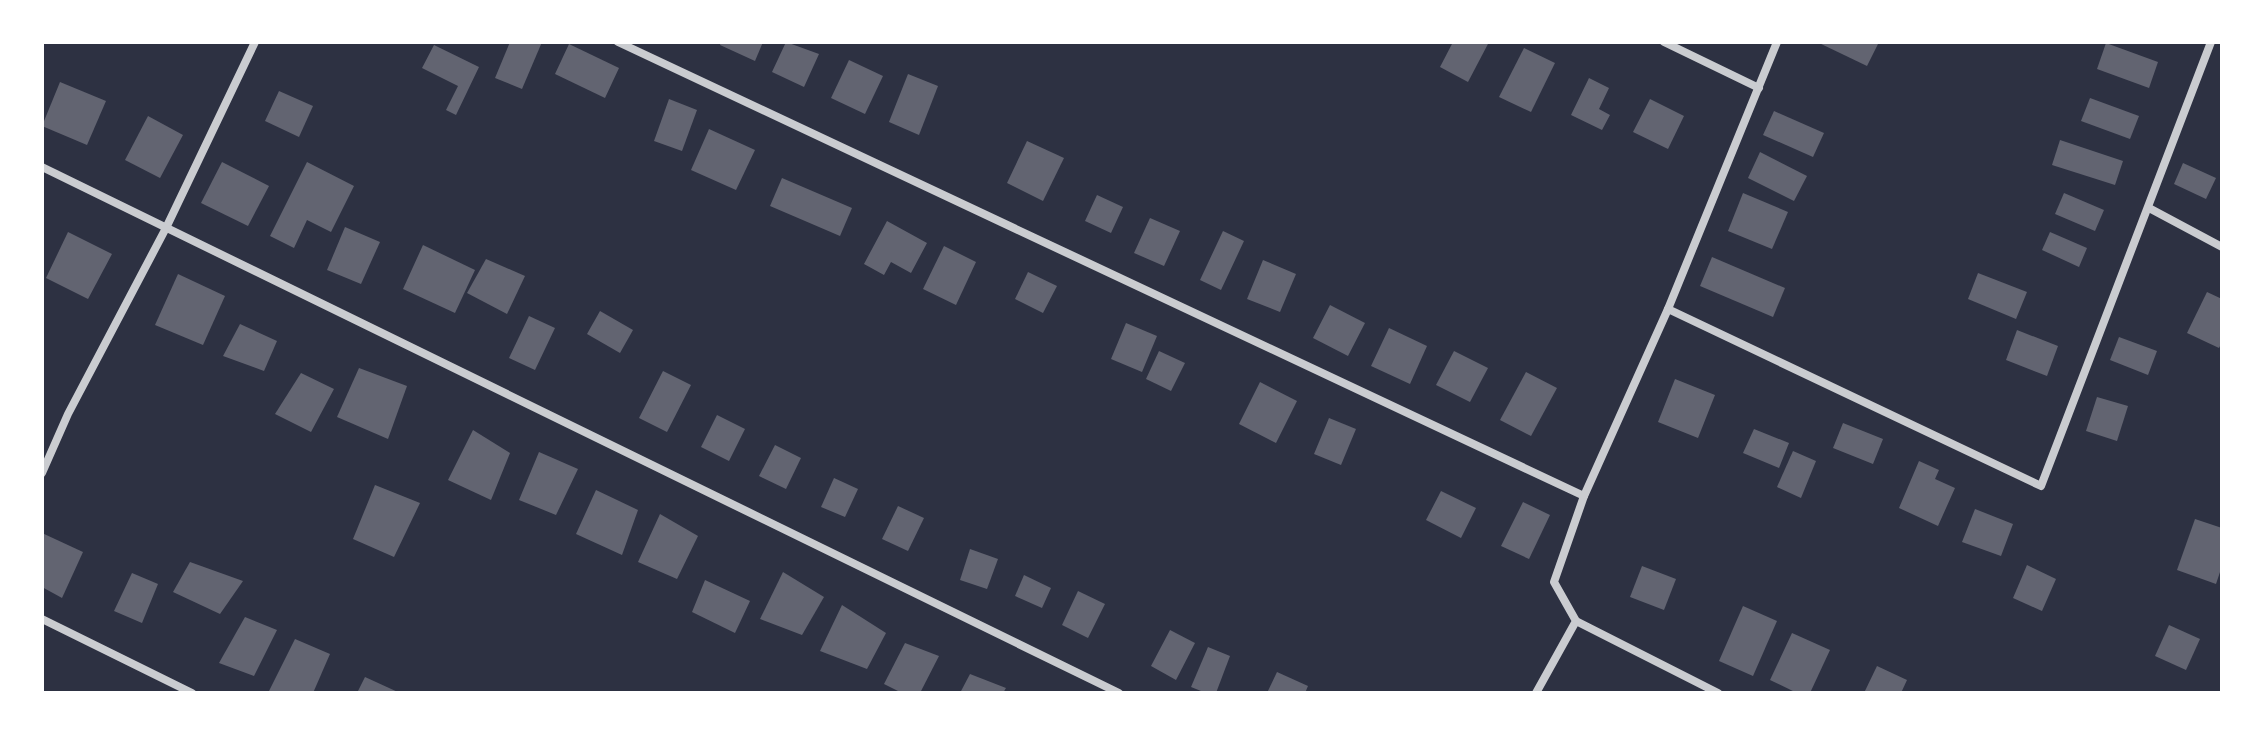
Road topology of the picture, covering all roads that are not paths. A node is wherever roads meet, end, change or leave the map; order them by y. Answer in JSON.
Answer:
{"nodes":[{"id":1,"x":255,"y":42,"type":"edge"},
{"id":2,"x":618,"y":42,"type":"edge"},
{"id":3,"x":1664,"y":42,"type":"edge"},
{"id":4,"x":1777,"y":42,"type":"edge"},
{"id":5,"x":2211,"y":42,"type":"edge"},
{"id":6,"x":1759,"y":88,"type":"junction"},
{"id":7,"x":42,"y":167,"type":"edge"},
{"id":8,"x":2149,"y":208,"type":"junction"},
{"id":9,"x":166,"y":228,"type":"junction"},
{"id":10,"x":2222,"y":247,"type":"edge"},
{"id":11,"x":1668,"y":309,"type":"junction"},
{"id":12,"x":42,"y":473,"type":"edge"},
{"id":13,"x":1584,"y":496,"type":"junction"},
{"id":14,"x":42,"y":619,"type":"edge"},
{"id":15,"x":1576,"y":621,"type":"junction"},
{"id":16,"x":192,"y":693,"type":"edge"},
{"id":17,"x":1119,"y":693,"type":"edge"},
{"id":18,"x":1536,"y":693,"type":"edge"},
{"id":19,"x":1718,"y":693,"type":"edge"}],
"edges":[{"from":1,"to":9,"type":"street"},
{"from":2,"to":13,"type":"street"},
{"from":3,"to":6,"type":"street"},
{"from":4,"to":6,"type":"street"},
{"from":5,"to":8,"type":"street"},
{"from":6,"to":11,"type":"street"},
{"from":7,"to":9,"type":"street"},
{"from":8,"to":10,"type":"street"},
{"from":8,"to":11,"type":"street"},
{"from":9,"to":12,"type":"street"},
{"from":9,"to":17,"type":"street"},
{"from":11,"to":13,"type":"street"},
{"from":13,"to":15,"type":"street"},
{"from":14,"to":16,"type":"street"},
{"from":15,"to":18,"type":"street"},
{"from":15,"to":19,"type":"street"}]}
